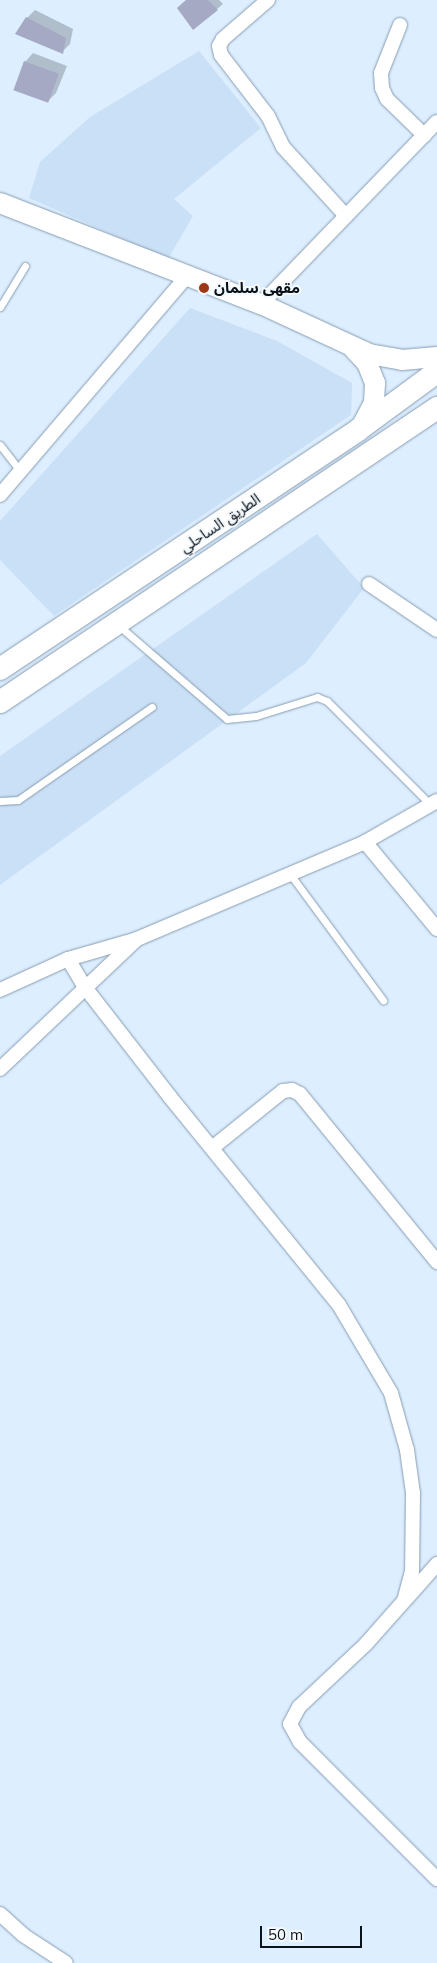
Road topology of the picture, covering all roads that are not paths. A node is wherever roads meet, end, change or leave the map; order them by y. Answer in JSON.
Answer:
{"nodes":[{"id":1,"x":268,"y":0,"type":"edge"},
{"id":2,"x":400,"y":25,"type":"dead end"},
{"id":3,"x":437,"y":122,"type":"edge"},
{"id":4,"x":424,"y":135,"type":"junction"},
{"id":5,"x":0,"y":203,"type":"edge"},
{"id":6,"x":345,"y":215,"type":"junction"},
{"id":7,"x":25,"y":266,"type":"dead end"},
{"id":8,"x":188,"y":275,"type":"junction"},
{"id":9,"x":261,"y":304,"type":"junction"},
{"id":10,"x":0,"y":307,"type":"edge"},
{"id":11,"x":353,"y":348,"type":"junction"},
{"id":12,"x":437,"y":357,"type":"edge"},
{"id":13,"x":437,"y":372,"type":"edge"},
{"id":14,"x":437,"y":408,"type":"edge"},
{"id":15,"x":358,"y":430,"type":"junction"},
{"id":16,"x":0,"y":445,"type":"edge"},
{"id":17,"x":11,"y":478,"type":"edge"},
{"id":18,"x":0,"y":495,"type":"edge"},
{"id":19,"x":369,"y":584,"type":"dead end"},
{"id":20,"x":116,"y":623,"type":"junction"},
{"id":21,"x":437,"y":630,"type":"edge"},
{"id":22,"x":0,"y":670,"type":"edge"},
{"id":23,"x":0,"y":702,"type":"edge"},
{"id":24,"x":152,"y":707,"type":"dead end"},
{"id":25,"x":0,"y":801,"type":"edge"},
{"id":26,"x":434,"y":803,"type":"edge"},
{"id":27,"x":365,"y":842,"type":"junction"},
{"id":28,"x":290,"y":874,"type":"junction"},
{"id":29,"x":437,"y":929,"type":"edge"},
{"id":30,"x":137,"y":939,"type":"junction"},
{"id":31,"x":68,"y":959,"type":"junction"},
{"id":32,"x":84,"y":986,"type":"junction"},
{"id":33,"x":0,"y":990,"type":"edge"},
{"id":34,"x":383,"y":1000,"type":"dead end"},
{"id":35,"x":0,"y":1068,"type":"edge"},
{"id":36,"x":212,"y":1148,"type":"junction"},
{"id":37,"x":437,"y":1262,"type":"edge"},
{"id":38,"x":437,"y":1564,"type":"edge"},
{"id":39,"x":404,"y":1601,"type":"junction"},
{"id":40,"x":437,"y":1879,"type":"edge"},
{"id":41,"x":0,"y":1914,"type":"edge"},
{"id":42,"x":66,"y":1963,"type":"edge"}],
"edges":[{"from":1,"to":6,"type":"street"},
{"from":2,"to":4,"type":"street"},
{"from":3,"to":4,"type":"street"},
{"from":4,"to":6,"type":"street"},
{"from":5,"to":8,"type":"main road"},
{"from":6,"to":9,"type":"street"},
{"from":7,"to":10,"type":"lane"},
{"from":8,"to":9,"type":"main road"},
{"from":8,"to":17,"type":"street"},
{"from":9,"to":11,"type":"main road"},
{"from":11,"to":12,"type":"main road"},
{"from":11,"to":15,"type":"main road"},
{"from":13,"to":15,"type":"highway","name":"الطريق الساحلي"},
{"from":14,"to":20,"type":"highway","name":"الطريق الساحلي"},
{"from":15,"to":22,"type":"highway","name":"الطريق الساحلي"},
{"from":16,"to":17,"type":"lane"},
{"from":17,"to":18,"type":"street"},
{"from":19,"to":21,"type":"street"},
{"from":20,"to":23,"type":"highway","name":"الطريق الساحلي"},
{"from":20,"to":26,"type":"lane"},
{"from":24,"to":25,"type":"lane"},
{"from":26,"to":27,"type":"street"},
{"from":27,"to":28,"type":"street"},
{"from":27,"to":29,"type":"street"},
{"from":28,"to":30,"type":"street"},
{"from":28,"to":34,"type":"lane"},
{"from":30,"to":31,"type":"street"},
{"from":30,"to":32,"type":"street"},
{"from":31,"to":32,"type":"street"},
{"from":31,"to":33,"type":"street"},
{"from":32,"to":35,"type":"street"},
{"from":32,"to":36,"type":"street"},
{"from":36,"to":37,"type":"street"},
{"from":36,"to":39,"type":"street"},
{"from":38,"to":39,"type":"street"},
{"from":39,"to":40,"type":"street"},
{"from":41,"to":42,"type":"street"}]}
